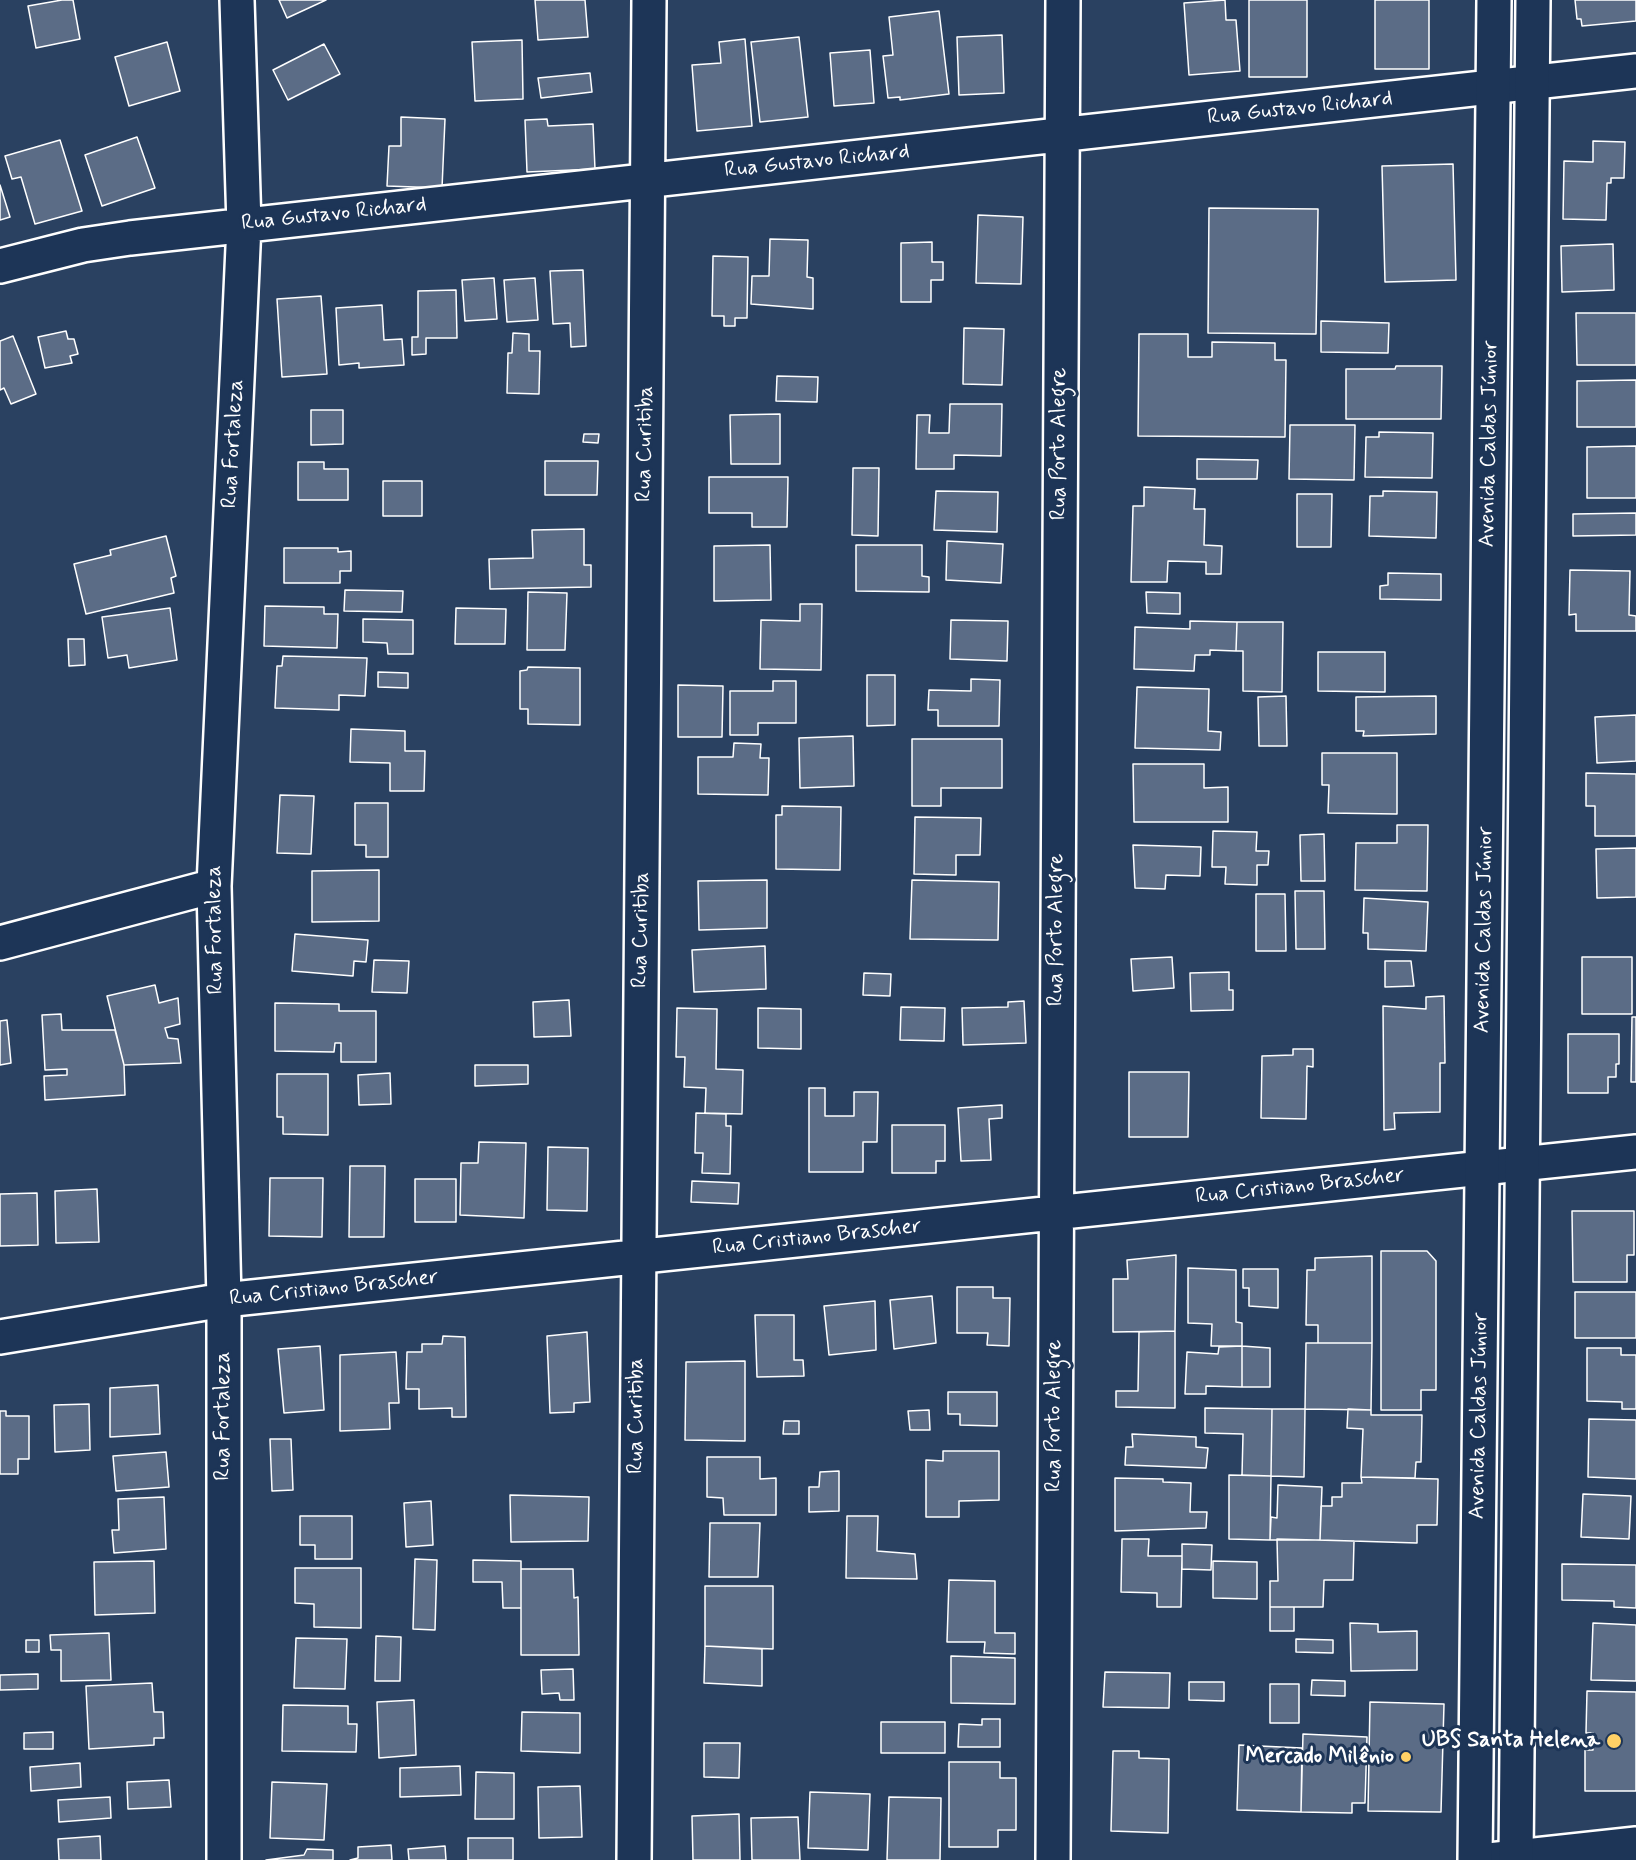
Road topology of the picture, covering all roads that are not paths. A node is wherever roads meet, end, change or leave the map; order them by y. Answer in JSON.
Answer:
{"nodes":[{"id":1,"x":237,"y":0,"type":"edge"},
{"id":2,"x":649,"y":0,"type":"edge"},
{"id":3,"x":1063,"y":0,"type":"edge"},
{"id":4,"x":1494,"y":0,"type":"edge"},
{"id":5,"x":1533,"y":0,"type":"edge"},
{"id":6,"x":1636,"y":71,"type":"edge"},
{"id":7,"x":1533,"y":83,"type":"junction"},
{"id":8,"x":1493,"y":87,"type":"junction"},
{"id":9,"x":1062,"y":135,"type":"junction"},
{"id":10,"x":648,"y":180,"type":"junction"},
{"id":11,"x":244,"y":225,"type":"junction"},
{"id":12,"x":0,"y":266,"type":"edge"},
{"id":13,"x":214,"y":886,"type":"junction"},
{"id":14,"x":0,"y":943,"type":"edge"},
{"id":15,"x":1636,"y":1152,"type":"edge"},
{"id":16,"x":1522,"y":1164,"type":"junction"},
{"id":17,"x":1482,"y":1168,"type":"junction"},
{"id":18,"x":1055,"y":1213,"type":"junction"},
{"id":19,"x":639,"y":1257,"type":"junction"},
{"id":20,"x":224,"y":1300,"type":"junction"},
{"id":21,"x":0,"y":1337,"type":"edge"},
{"id":22,"x":1636,"y":1844,"type":"edge"},
{"id":23,"x":1507,"y":1859,"type":"edge"},
{"id":24,"x":224,"y":1860,"type":"edge"},
{"id":25,"x":634,"y":1860,"type":"edge"},
{"id":26,"x":1053,"y":1860,"type":"edge"},
{"id":27,"x":1475,"y":1860,"type":"edge"}],
"edges":[{"from":1,"to":11,"type":"street","name":"Rua Fortaleza"},
{"from":2,"to":10,"type":"street","name":"Rua Curitiba"},
{"from":3,"to":9,"type":"street","name":"Rua Porto Alegre"},
{"from":4,"to":8,"type":"street","name":"Avenida Caldas Júnior"},
{"from":5,"to":7,"type":"street","name":"Avenida Caldas Júnior"},
{"from":6,"to":7,"type":"street","name":"Rua Gustavo Richard"},
{"from":7,"to":8,"type":"street","name":"Rua Gustavo Richard"},
{"from":7,"to":16,"type":"street","name":"Avenida Caldas Júnior"},
{"from":8,"to":9,"type":"street","name":"Rua Gustavo Richard"},
{"from":8,"to":17,"type":"street","name":"Avenida Caldas Júnior"},
{"from":9,"to":10,"type":"street","name":"Rua Gustavo Richard"},
{"from":9,"to":18,"type":"street","name":"Rua Porto Alegre"},
{"from":10,"to":11,"type":"street","name":"Rua Gustavo Richard"},
{"from":10,"to":19,"type":"street","name":"Rua Curitiba"},
{"from":11,"to":12,"type":"street","name":"Rua Gustavo Richard"},
{"from":11,"to":13,"type":"street","name":"Rua Fortaleza"},
{"from":13,"to":14,"type":"street"},
{"from":13,"to":20,"type":"street","name":"Rua Fortaleza"},
{"from":15,"to":16,"type":"street","name":"Rua Cristiano Brascher"},
{"from":16,"to":17,"type":"street","name":"Rua Cristiano Brascher"},
{"from":16,"to":23,"type":"street","name":"Avenida Caldas Júnior"},
{"from":17,"to":18,"type":"street","name":"Rua Cristiano Brascher"},
{"from":17,"to":27,"type":"street","name":"Avenida Caldas Júnior"},
{"from":18,"to":19,"type":"street","name":"Rua Cristiano Brascher"},
{"from":18,"to":26,"type":"street","name":"Rua Porto Alegre"},
{"from":19,"to":20,"type":"street","name":"Rua Cristiano Brascher"},
{"from":19,"to":25,"type":"street","name":"Rua Curitiba"},
{"from":20,"to":21,"type":"street","name":"Rua Cristiano Brascher"},
{"from":20,"to":24,"type":"street","name":"Rua Fortaleza"},
{"from":22,"to":23,"type":"street"}]}
